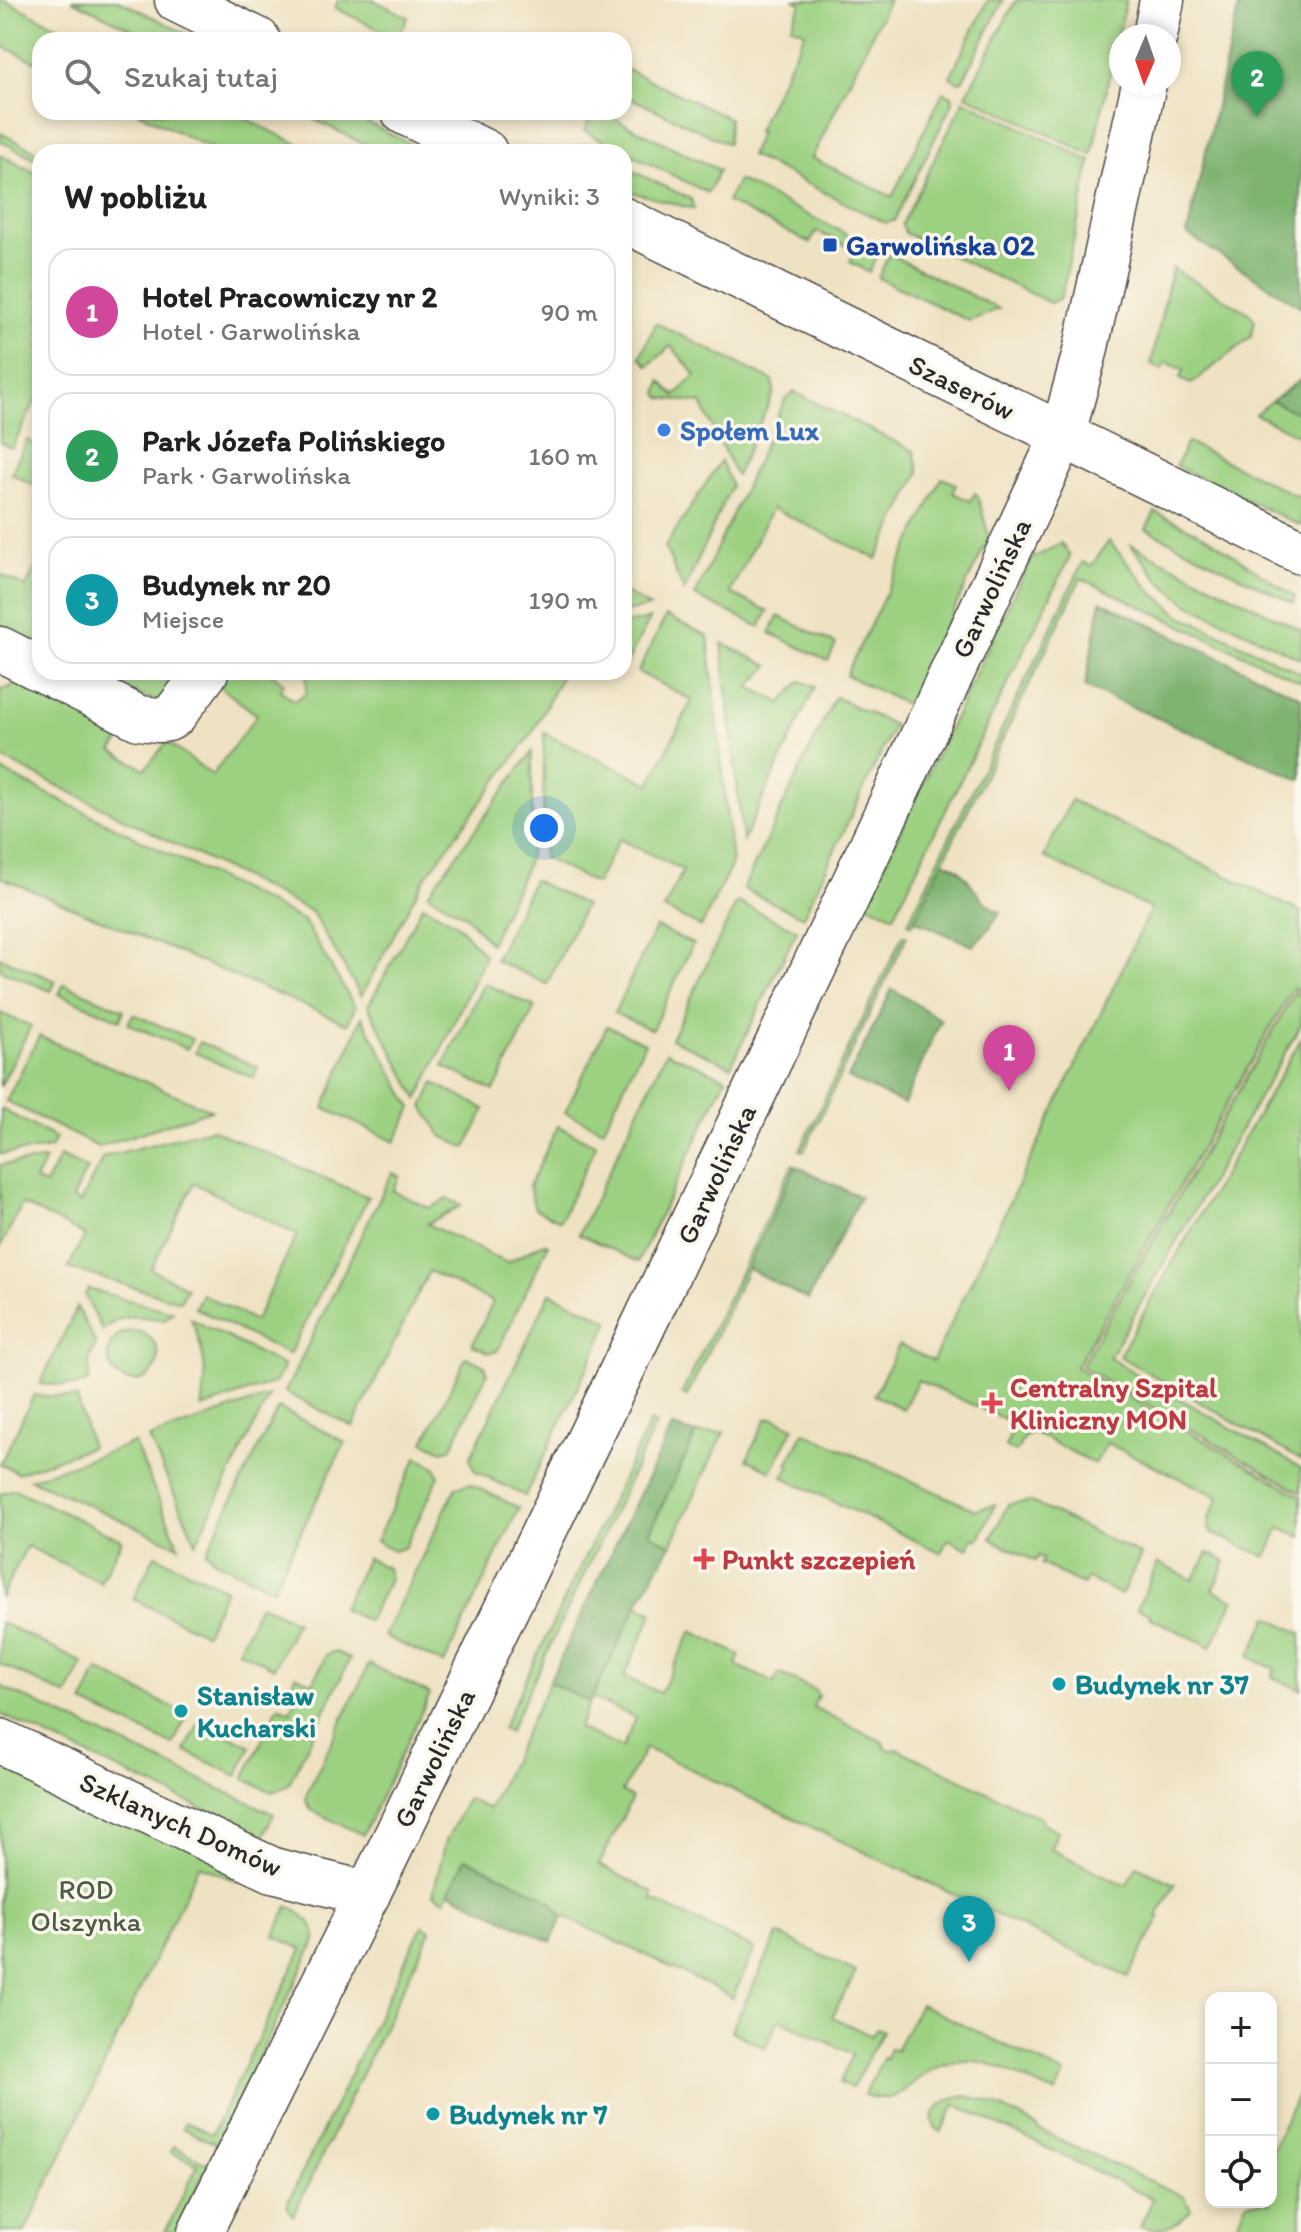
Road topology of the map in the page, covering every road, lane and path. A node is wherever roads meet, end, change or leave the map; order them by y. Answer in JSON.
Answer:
{"nodes":[{"id":1,"x":177,"y":0,"type":"edge"},
{"id":2,"x":1162,"y":0,"type":"edge"},
{"id":3,"x":1157,"y":24,"type":"edge"},
{"id":4,"x":242,"y":32,"type":"edge"},
{"id":5,"x":1141,"y":96,"type":"edge"},
{"id":6,"x":420,"y":120,"type":"edge"},
{"id":7,"x":469,"y":144,"type":"edge"},
{"id":8,"x":632,"y":224,"type":"edge"},
{"id":9,"x":1062,"y":437,"type":"junction"},
{"id":10,"x":1301,"y":552,"type":"edge"},
{"id":11,"x":0,"y":649,"type":"edge"},
{"id":12,"x":32,"y":665,"type":"edge"},
{"id":13,"x":63,"y":680,"type":"edge"},
{"id":14,"x":200,"y":680,"type":"edge"},
{"id":15,"x":0,"y":1741,"type":"edge"},
{"id":16,"x":368,"y":1894,"type":"junction"},
{"id":17,"x":200,"y":2232,"type":"edge"}],
"edges":[{"from":1,"to":4,"type":"street"},
{"from":2,"to":3,"type":"street"},
{"from":5,"to":9,"type":"street","name":"Garwolińska"},
{"from":6,"to":7,"type":"street"},
{"from":8,"to":9,"type":"street","name":"Szaserów"},
{"from":9,"to":10,"type":"street","name":"Szaserów"},
{"from":9,"to":16,"type":"street","name":"Garwolińska"},
{"from":11,"to":12,"type":"street"},
{"from":13,"to":14,"type":"street"},
{"from":15,"to":16,"type":"street","name":"Szklanych Domów"},
{"from":16,"to":17,"type":"street","name":"Garwolińska"}]}
